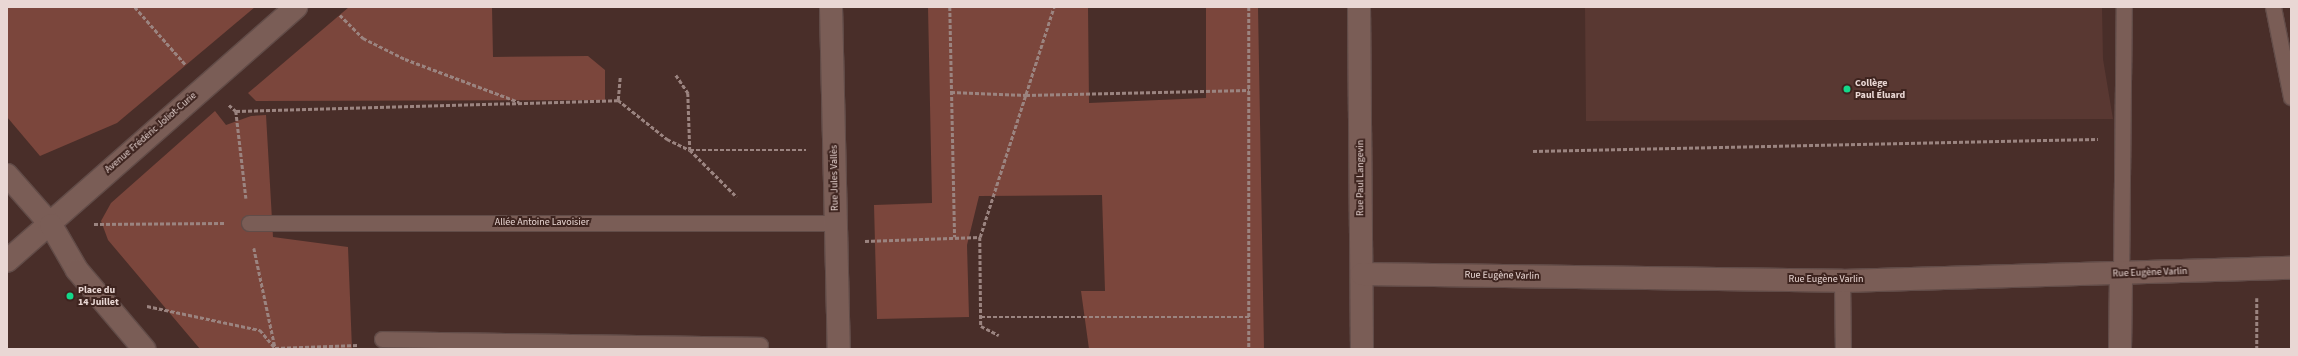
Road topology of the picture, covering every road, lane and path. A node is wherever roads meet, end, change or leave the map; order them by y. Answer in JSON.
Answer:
{"nodes":[{"id":1,"x":135,"y":7,"type":"edge"},
{"id":2,"x":296,"y":7,"type":"edge"},
{"id":3,"x":831,"y":7,"type":"edge"},
{"id":4,"x":950,"y":7,"type":"edge"},
{"id":5,"x":1054,"y":7,"type":"edge"},
{"id":6,"x":1249,"y":7,"type":"edge"},
{"id":7,"x":1359,"y":7,"type":"edge"},
{"id":8,"x":2124,"y":7,"type":"edge"},
{"id":9,"x":2273,"y":7,"type":"edge"},
{"id":10,"x":340,"y":15,"type":"dead end"},
{"id":11,"x":676,"y":75,"type":"dead end"},
{"id":12,"x":620,"y":76,"type":"dead end"},
{"id":13,"x":205,"y":86,"type":"junction"},
{"id":14,"x":1249,"y":90,"type":"junction"},
{"id":15,"x":951,"y":92,"type":"junction"},
{"id":16,"x":1026,"y":95,"type":"junction"},
{"id":17,"x":2291,"y":97,"type":"edge"},
{"id":18,"x":618,"y":100,"type":"junction"},
{"id":19,"x":521,"y":103,"type":"junction"},
{"id":20,"x":236,"y":111,"type":"junction"},
{"id":21,"x":2122,"y":138,"type":"junction"},
{"id":22,"x":690,"y":150,"type":"junction"},
{"id":23,"x":834,"y":150,"type":"junction"},
{"id":24,"x":1533,"y":151,"type":"dead end"},
{"id":25,"x":7,"y":175,"type":"edge"},
{"id":26,"x":249,"y":222,"type":"junction"},
{"id":27,"x":763,"y":223,"type":"junction"},
{"id":28,"x":51,"y":225,"type":"junction"},
{"id":29,"x":836,"y":233,"type":"junction"},
{"id":30,"x":955,"y":237,"type":"junction"},
{"id":31,"x":980,"y":237,"type":"junction"},
{"id":32,"x":7,"y":261,"type":"edge"},
{"id":33,"x":2291,"y":268,"type":"edge"},
{"id":34,"x":2256,"y":269,"type":"junction"},
{"id":35,"x":1362,"y":274,"type":"junction"},
{"id":36,"x":2121,"y":274,"type":"junction"},
{"id":37,"x":1842,"y":281,"type":"junction"},
{"id":38,"x":142,"y":305,"type":"dead end"},
{"id":39,"x":981,"y":317,"type":"junction"},
{"id":40,"x":1249,"y":317,"type":"junction"},
{"id":41,"x":999,"y":335,"type":"dead end"},
{"id":42,"x":382,"y":338,"type":"joint"},
{"id":43,"x":760,"y":345,"type":"dead end"},
{"id":44,"x":144,"y":349,"type":"edge"},
{"id":45,"x":275,"y":349,"type":"edge"},
{"id":46,"x":838,"y":349,"type":"edge"},
{"id":47,"x":1250,"y":349,"type":"edge"},
{"id":48,"x":1362,"y":349,"type":"edge"},
{"id":49,"x":1843,"y":349,"type":"edge"},
{"id":50,"x":2120,"y":349,"type":"edge"},
{"id":51,"x":2258,"y":349,"type":"edge"}],
"edges":[{"from":1,"to":13,"type":"path"},
{"from":2,"to":13,"type":"street","name":"Avenue Frédéric Joliot-Curie"},
{"from":3,"to":23,"type":"street","name":"Rue Jules Vallès"},
{"from":4,"to":15,"type":"path"},
{"from":5,"to":16,"type":"path"},
{"from":6,"to":14,"type":"path"},
{"from":7,"to":35,"type":"street","name":"Rue Paul Langevin"},
{"from":8,"to":21,"type":"lane"},
{"from":9,"to":17,"type":"lane"},
{"from":10,"to":19,"type":"path"},
{"from":11,"to":22,"type":"path"},
{"from":12,"to":18,"type":"path"},
{"from":13,"to":20,"type":"path"},
{"from":13,"to":28,"type":"street","name":"Avenue Frédéric Joliot-Curie"},
{"from":14,"to":16,"type":"path"},
{"from":14,"to":40,"type":"path"},
{"from":15,"to":16,"type":"path"},
{"from":15,"to":30,"type":"path"},
{"from":16,"to":31,"type":"path"},
{"from":18,"to":19,"type":"path"},
{"from":18,"to":22,"type":"path"},
{"from":19,"to":20,"type":"path"},
{"from":20,"to":26,"type":"path"},
{"from":21,"to":24,"type":"path"},
{"from":21,"to":36,"type":"lane"},
{"from":22,"to":23,"type":"path"},
{"from":22,"to":27,"type":"path"},
{"from":23,"to":29,"type":"street","name":"Rue Jules Vallès"},
{"from":25,"to":28,"type":"street"},
{"from":26,"to":27,"type":"lane","name":"Allée Antoine Lavoisier"},
{"from":26,"to":28,"type":"path"},
{"from":26,"to":45,"type":"path"},
{"from":27,"to":29,"type":"lane","name":"Allée Antoine Lavoisier"},
{"from":28,"to":32,"type":"street","name":"Avenue Frédéric Joliot-Curie"},
{"from":28,"to":44,"type":"street"},
{"from":29,"to":30,"type":"path"},
{"from":29,"to":46,"type":"street","name":"Rue Jules Vallès"},
{"from":30,"to":31,"type":"path"},
{"from":31,"to":39,"type":"path"},
{"from":33,"to":34,"type":"street","name":"Rue Eugène Varlin"},
{"from":34,"to":36,"type":"street","name":"Rue Eugène Varlin"},
{"from":34,"to":51,"type":"path"},
{"from":35,"to":37,"type":"street","name":"Rue Eugène Varlin"},
{"from":35,"to":48,"type":"street","name":"Rue Paul Langevin"},
{"from":36,"to":37,"type":"street","name":"Rue Eugène Varlin"},
{"from":36,"to":50,"type":"street"},
{"from":37,"to":49,"type":"lane"},
{"from":38,"to":45,"type":"path"},
{"from":39,"to":40,"type":"path"},
{"from":39,"to":41,"type":"path"},
{"from":40,"to":47,"type":"path"},
{"from":42,"to":43,"type":"lane"},
{"from":42,"to":45,"type":"path"}]}
